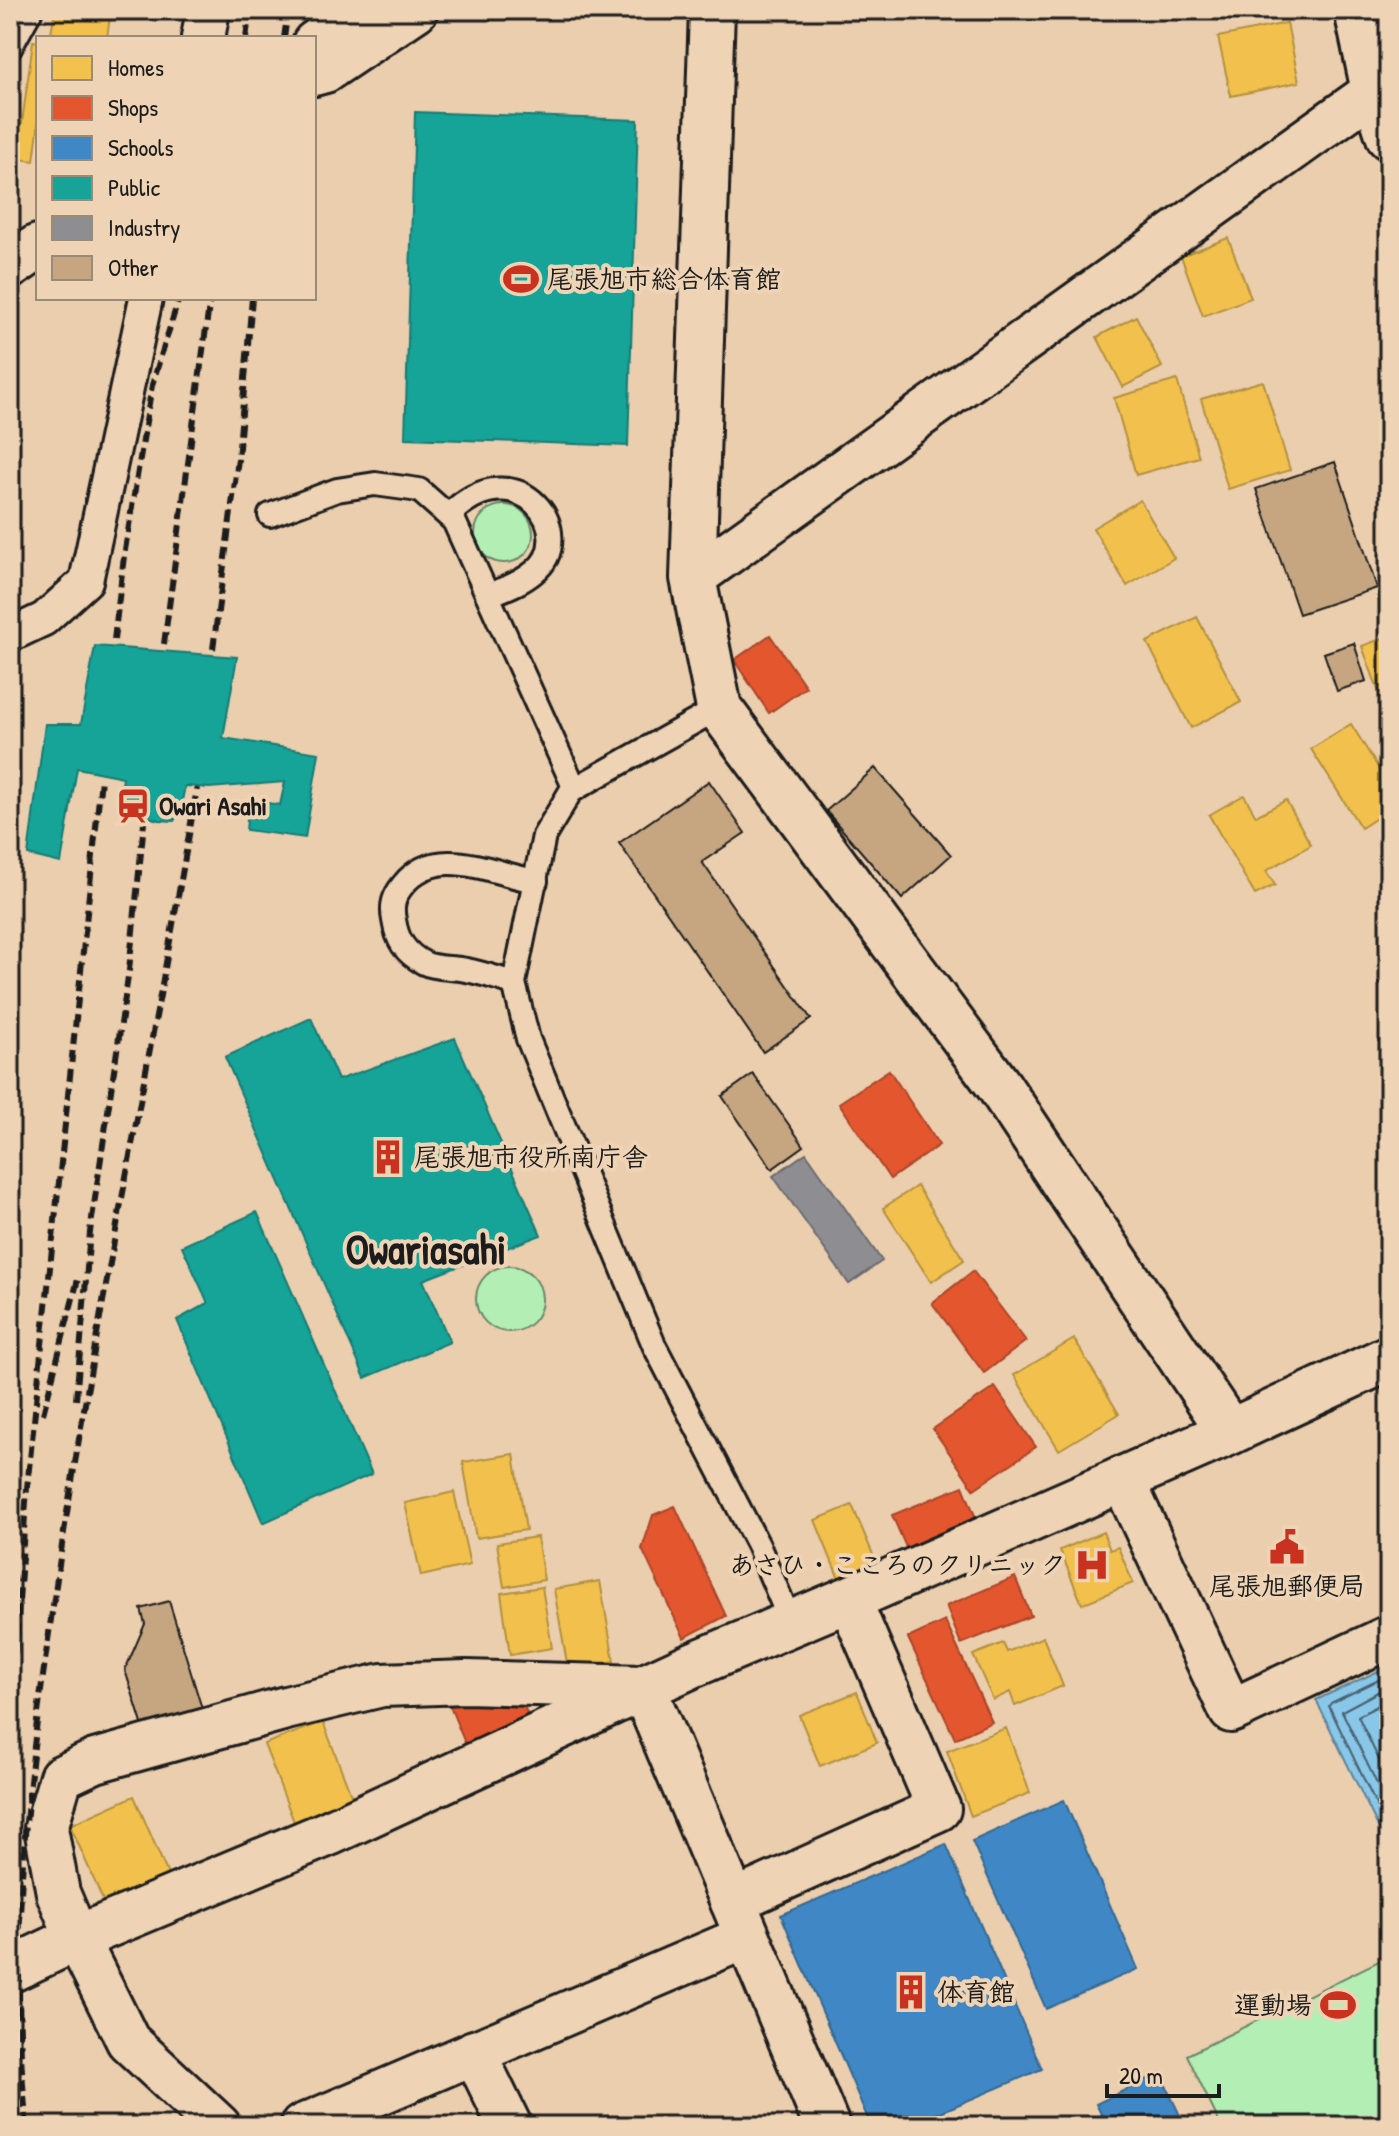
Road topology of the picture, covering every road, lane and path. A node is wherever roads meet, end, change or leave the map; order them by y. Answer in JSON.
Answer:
{"nodes":[{"id":1,"x":31,"y":10,"type":"edge"},
{"id":2,"x":208,"y":10,"type":"edge"},
{"id":3,"x":416,"y":10,"type":"edge"},
{"id":4,"x":712,"y":10,"type":"edge"},
{"id":5,"x":1357,"y":10,"type":"edge"},
{"id":6,"x":203,"y":36,"type":"edge"},
{"id":7,"x":10,"y":48,"type":"edge"},
{"id":8,"x":316,"y":73,"type":"edge"},
{"id":9,"x":1374,"y":91,"type":"junction"},
{"id":10,"x":1389,"y":137,"type":"edge"},
{"id":11,"x":36,"y":248,"type":"edge"},
{"id":12,"x":10,"y":266,"type":"edge"},
{"id":13,"x":146,"y":300,"type":"edge"},
{"id":14,"x":270,"y":515,"type":"dead end"},
{"id":15,"x":449,"y":515,"type":"junction"},
{"id":16,"x":693,"y":578,"type":"junction"},
{"id":17,"x":489,"y":595,"type":"junction"},
{"id":18,"x":10,"y":635,"type":"edge"},
{"id":19,"x":719,"y":708,"type":"junction"},
{"id":20,"x":575,"y":789,"type":"junction"},
{"id":21,"x":536,"y":881,"type":"junction"},
{"id":22,"x":514,"y":983,"type":"junction"},
{"id":23,"x":1389,"y":1358,"type":"edge"},
{"id":24,"x":1230,"y":1432,"type":"junction"},
{"id":25,"x":1122,"y":1478,"type":"junction"},
{"id":26,"x":849,"y":1599,"type":"junction"},
{"id":27,"x":791,"y":1623,"type":"junction"},
{"id":28,"x":1389,"y":1637,"type":"edge"},
{"id":29,"x":643,"y":1687,"type":"junction"},
{"id":30,"x":739,"y":1920,"type":"junction"},
{"id":31,"x":77,"y":1938,"type":"junction"},
{"id":32,"x":10,"y":1970,"type":"edge"},
{"id":33,"x":474,"y":2052,"type":"junction"},
{"id":34,"x":219,"y":2126,"type":"edge"},
{"id":35,"x":302,"y":2126,"type":"edge"},
{"id":36,"x":510,"y":2126,"type":"edge"},
{"id":37,"x":827,"y":2126,"type":"edge"}],
"edges":[{"from":1,"to":7,"type":"lane"},
{"from":2,"to":6,"type":"street"},
{"from":3,"to":8,"type":"street"},
{"from":4,"to":16,"type":"street"},
{"from":5,"to":9,"type":"street"},
{"from":9,"to":10,"type":"street"},
{"from":9,"to":16,"type":"street"},
{"from":11,"to":12,"type":"street"},
{"from":13,"to":18,"type":"street"},
{"from":14,"to":15,"type":"lane"},
{"from":15,"to":17,"type":"lane"},
{"from":15,"to":17,"type":"lane"},
{"from":16,"to":19,"type":"street"},
{"from":17,"to":20,"type":"lane"},
{"from":19,"to":20,"type":"lane"},
{"from":19,"to":24,"type":"street"},
{"from":20,"to":21,"type":"lane"},
{"from":21,"to":22,"type":"lane"},
{"from":21,"to":22,"type":"lane"},
{"from":22,"to":27,"type":"lane"},
{"from":23,"to":24,"type":"street"},
{"from":24,"to":25,"type":"street"},
{"from":25,"to":26,"type":"street"},
{"from":25,"to":28,"type":"street"},
{"from":26,"to":27,"type":"street"},
{"from":26,"to":30,"type":"street"},
{"from":27,"to":29,"type":"street"},
{"from":29,"to":30,"type":"street"},
{"from":29,"to":31,"type":"street"},
{"from":29,"to":31,"type":"street"},
{"from":30,"to":33,"type":"street"},
{"from":30,"to":37,"type":"street"},
{"from":31,"to":32,"type":"street"},
{"from":31,"to":34,"type":"street"},
{"from":33,"to":35,"type":"street"},
{"from":33,"to":36,"type":"street"}]}
